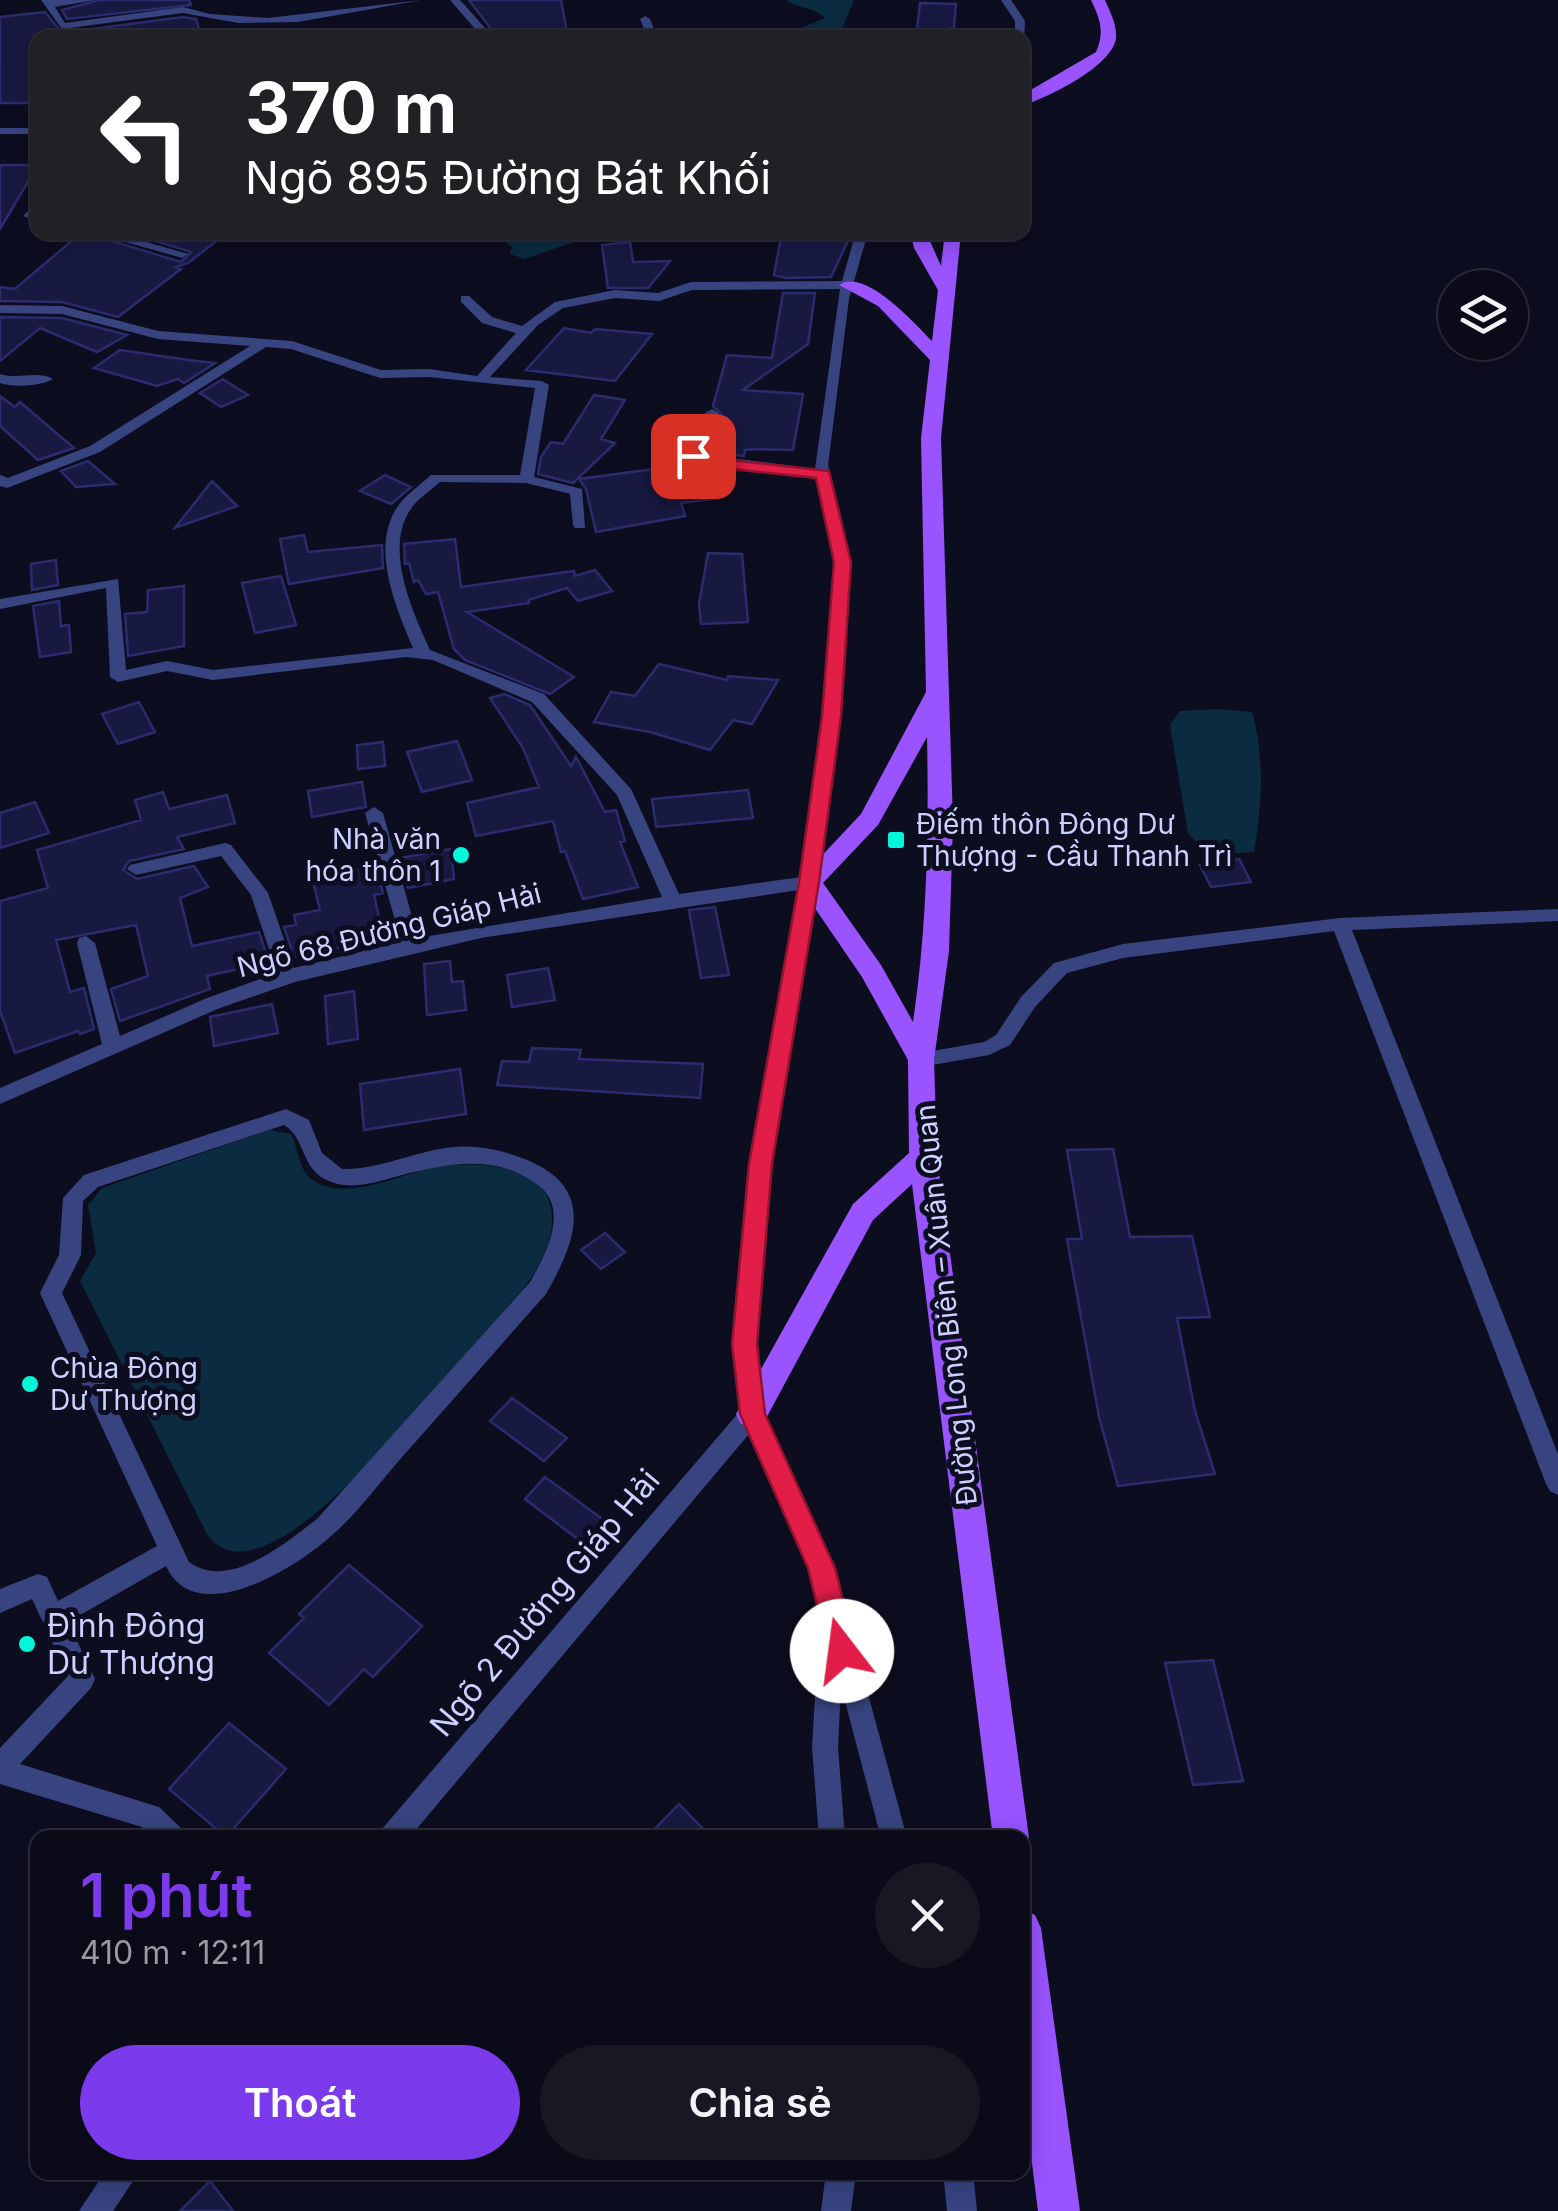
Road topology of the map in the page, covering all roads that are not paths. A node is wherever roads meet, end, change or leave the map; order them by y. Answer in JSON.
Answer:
{"nodes":[{"id":1,"x":90,"y":0,"type":"edge"},
{"id":2,"x":417,"y":0,"type":"edge"},
{"id":3,"x":455,"y":0,"type":"edge"},
{"id":4,"x":1006,"y":0,"type":"edge"},
{"id":5,"x":1098,"y":0,"type":"edge"},
{"id":6,"x":47,"y":2,"type":"edge"},
{"id":7,"x":645,"y":19,"type":"dead end"},
{"id":8,"x":482,"y":30,"type":"edge"},
{"id":9,"x":650,"y":30,"type":"edge"},
{"id":10,"x":1020,"y":30,"type":"edge"},
{"id":11,"x":1104,"y":53,"type":"junction"},
{"id":12,"x":1039,"y":73,"type":"dead end"},
{"id":13,"x":1030,"y":98,"type":"edge"},
{"id":14,"x":0,"y":131,"type":"edge"},
{"id":15,"x":30,"y":131,"type":"edge"},
{"id":16,"x":127,"y":240,"type":"edge"},
{"id":17,"x":860,"y":240,"type":"edge"},
{"id":18,"x":920,"y":240,"type":"edge"},
{"id":19,"x":951,"y":240,"type":"edge"},
{"id":20,"x":182,"y":254,"type":"dead end"},
{"id":21,"x":848,"y":285,"type":"junction"},
{"id":22,"x":946,"y":289,"type":"junction"},
{"id":23,"x":465,"y":299,"type":"dead end"},
{"id":24,"x":0,"y":309,"type":"edge"},
{"id":25,"x":524,"y":332,"type":"junction"},
{"id":26,"x":263,"y":343,"type":"junction"},
{"id":27,"x":937,"y":356,"type":"junction"},
{"id":28,"x":0,"y":378,"type":"edge"},
{"id":29,"x":46,"y":380,"type":"dead end"},
{"id":30,"x":480,"y":380,"type":"junction"},
{"id":31,"x":712,"y":413,"type":"dead end"},
{"id":32,"x":824,"y":474,"type":"junction"},
{"id":33,"x":0,"y":479,"type":"edge"},
{"id":34,"x":526,"y":479,"type":"junction"},
{"id":35,"x":580,"y":525,"type":"dead end"},
{"id":36,"x":0,"y":604,"type":"edge"},
{"id":37,"x":424,"y":654,"type":"junction"},
{"id":38,"x":939,"y":688,"type":"junction"},
{"id":39,"x":374,"y":814,"type":"dead end"},
{"id":40,"x":136,"y":869,"type":"dead end"},
{"id":41,"x":809,"y":882,"type":"junction"},
{"id":42,"x":672,"y":902,"type":"junction"},
{"id":43,"x":1558,"y":914,"type":"edge"},
{"id":44,"x":1340,"y":924,"type":"junction"},
{"id":45,"x":86,"y":943,"type":"dead end"},
{"id":46,"x":412,"y":948,"type":"junction"},
{"id":47,"x":288,"y":977,"type":"junction"},
{"id":48,"x":113,"y":1046,"type":"junction"},
{"id":49,"x":921,"y":1060,"type":"junction"},
{"id":50,"x":0,"y":1096,"type":"edge"},
{"id":51,"x":923,"y":1157,"type":"junction"},
{"id":52,"x":752,"y":1414,"type":"junction"},
{"id":53,"x":1558,"y":1484,"type":"edge"},
{"id":54,"x":171,"y":1550,"type":"junction"},
{"id":55,"x":0,"y":1601,"type":"edge"},
{"id":56,"x":832,"y":1614,"type":"junction"},
{"id":57,"x":53,"y":1617,"type":"junction"},
{"id":58,"x":0,"y":1769,"type":"edge"},
{"id":59,"x":165,"y":1830,"type":"edge"},
{"id":60,"x":398,"y":1830,"type":"edge"},
{"id":61,"x":831,"y":1830,"type":"edge"},
{"id":62,"x":892,"y":1830,"type":"edge"},
{"id":63,"x":1010,"y":1830,"type":"edge"},
{"id":64,"x":1030,"y":1989,"type":"edge"},
{"id":65,"x":118,"y":2180,"type":"edge"},
{"id":66,"x":840,"y":2180,"type":"edge"},
{"id":67,"x":959,"y":2180,"type":"edge"},
{"id":68,"x":94,"y":2211,"type":"edge"},
{"id":69,"x":836,"y":2211,"type":"edge"},
{"id":70,"x":962,"y":2211,"type":"edge"},
{"id":71,"x":1059,"y":2211,"type":"edge"}],
"edges":[{"from":1,"to":6,"type":"street"},
{"from":2,"to":6,"type":"street"},
{"from":3,"to":8,"type":"street"},
{"from":4,"to":10,"type":"street"},
{"from":5,"to":11,"type":"main road"},
{"from":7,"to":9,"type":"street"},
{"from":11,"to":12,"type":"main road"},
{"from":11,"to":13,"type":"main road"},
{"from":14,"to":15,"type":"street"},
{"from":16,"to":20,"type":"street"},
{"from":17,"to":21,"type":"street"},
{"from":18,"to":22,"type":"main road"},
{"from":19,"to":22,"type":"main road","name":"Đường Long Biên – Xuân Quan"},
{"from":21,"to":25,"type":"street"},
{"from":21,"to":27,"type":"main road"},
{"from":21,"to":32,"type":"street"},
{"from":22,"to":27,"type":"main road","name":"Đường Long Biên – Xuân Quan"},
{"from":23,"to":25,"type":"street"},
{"from":24,"to":26,"type":"street"},
{"from":25,"to":30,"type":"street"},
{"from":26,"to":30,"type":"street"},
{"from":26,"to":33,"type":"street"},
{"from":27,"to":38,"type":"main road","name":"Đường Long Biên – Xuân Quan"},
{"from":28,"to":29,"type":"street"},
{"from":30,"to":34,"type":"street"},
{"from":31,"to":32,"type":"street"},
{"from":32,"to":41,"type":"street"},
{"from":34,"to":35,"type":"street"},
{"from":34,"to":37,"type":"street"},
{"from":36,"to":37,"type":"street"},
{"from":37,"to":42,"type":"street"},
{"from":38,"to":41,"type":"main road"},
{"from":38,"to":49,"type":"main road","name":"Đường Long Biên – Xuân Quan"},
{"from":39,"to":46,"type":"street"},
{"from":40,"to":47,"type":"street"},
{"from":41,"to":42,"type":"street","name":"Ngõ 68 Đường Giáp Hải"},
{"from":41,"to":49,"type":"main road"},
{"from":41,"to":52,"type":"street"},
{"from":42,"to":46,"type":"street","name":"Ngõ 68 Đường Giáp Hải"},
{"from":43,"to":44,"type":"street"},
{"from":44,"to":49,"type":"street"},
{"from":44,"to":53,"type":"street"},
{"from":45,"to":48,"type":"street"},
{"from":46,"to":47,"type":"street","name":"Ngõ 68 Đường Giáp Hải"},
{"from":47,"to":48,"type":"street","name":"Ngõ 68 Đường Giáp Hải"},
{"from":48,"to":50,"type":"street","name":"Ngõ 68 Đường Giáp Hải"},
{"from":49,"to":51,"type":"main road","name":"Đường Long Biên – Xuân Quan"},
{"from":51,"to":52,"type":"main road"},
{"from":51,"to":63,"type":"main road","name":"Đường Long Biên – Xuân Quan"},
{"from":52,"to":56,"type":"street"},
{"from":52,"to":60,"type":"street","name":"Ngõ 2 Đường Giáp Hải"},
{"from":54,"to":54,"type":"street"},
{"from":54,"to":57,"type":"street"},
{"from":55,"to":57,"type":"street"},
{"from":56,"to":61,"type":"street"},
{"from":56,"to":62,"type":"street"},
{"from":57,"to":58,"type":"street"},
{"from":58,"to":59,"type":"street"},
{"from":64,"to":71,"type":"main road"},
{"from":65,"to":68,"type":"street"},
{"from":66,"to":69,"type":"street"},
{"from":67,"to":70,"type":"street"}]}
